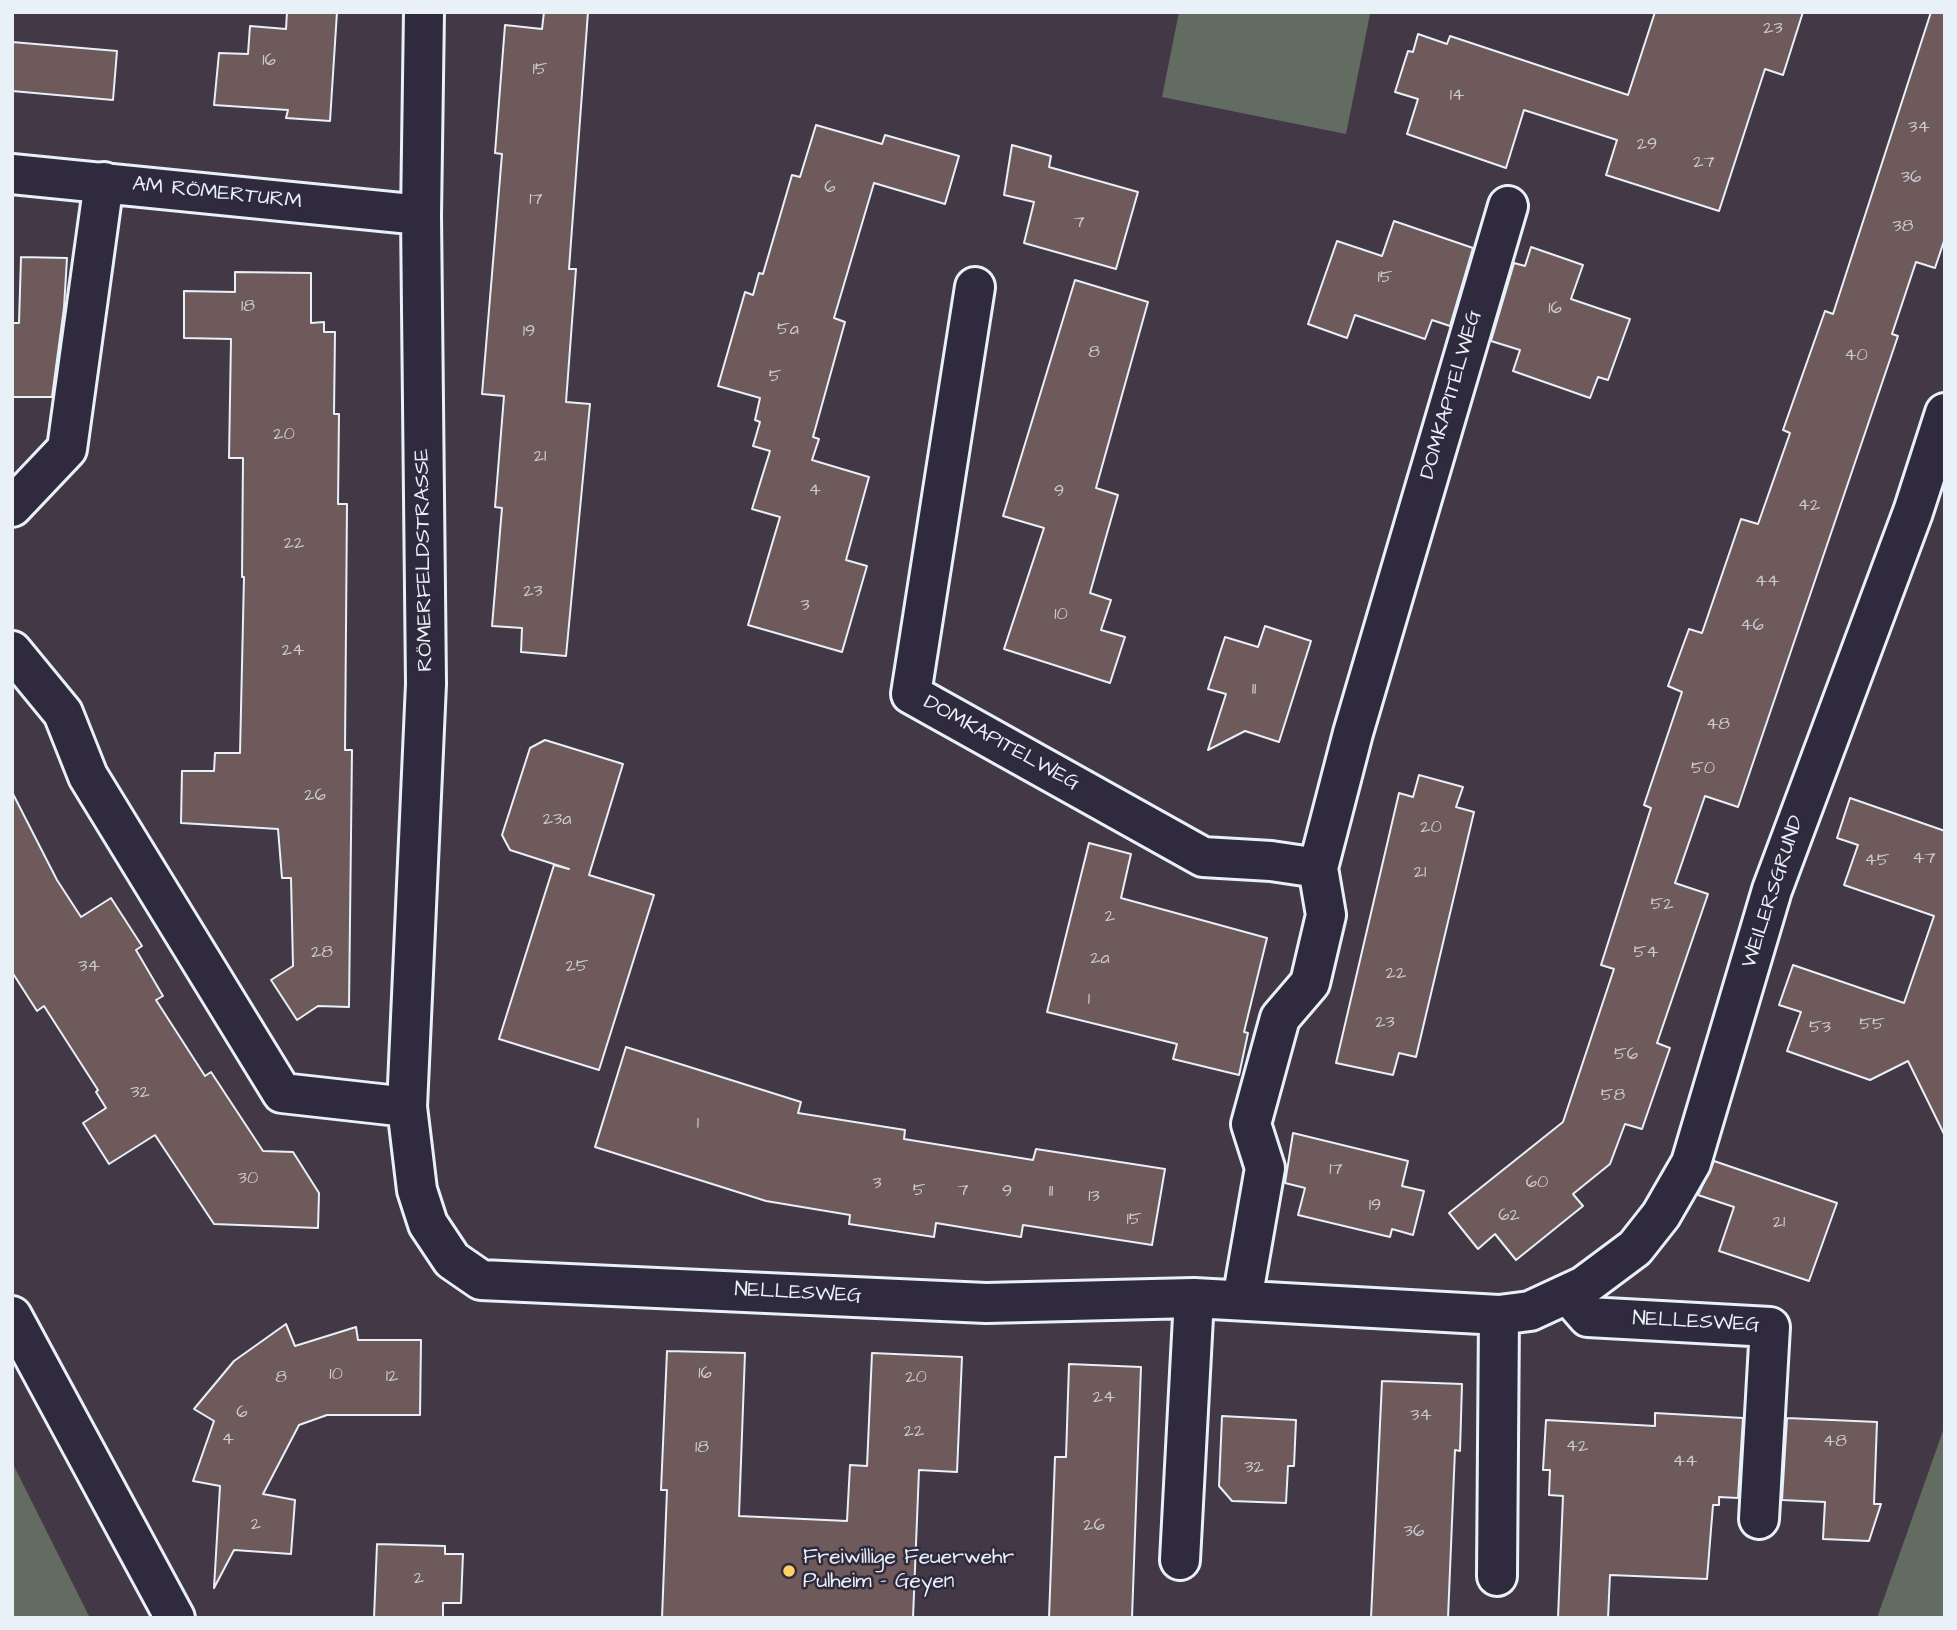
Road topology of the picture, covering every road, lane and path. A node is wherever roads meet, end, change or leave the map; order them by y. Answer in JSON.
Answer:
{"nodes":[{"id":1,"x":424,"y":12,"type":"edge"},
{"id":2,"x":12,"y":174,"type":"edge"},
{"id":3,"x":104,"y":182,"type":"junction"},
{"id":4,"x":1508,"y":206,"type":"dead end"},
{"id":5,"x":421,"y":215,"type":"junction"},
{"id":6,"x":975,"y":287,"type":"dead end"},
{"id":7,"x":1945,"y":413,"type":"edge"},
{"id":8,"x":12,"y":508,"type":"edge"},
{"id":9,"x":12,"y":650,"type":"edge"},
{"id":10,"x":1318,"y":868,"type":"junction"},
{"id":11,"x":407,"y":1107,"type":"junction"},
{"id":12,"x":428,"y":1224,"type":"joint"},
{"id":13,"x":1569,"y":1294,"type":"junction"},
{"id":14,"x":1194,"y":1298,"type":"junction"},
{"id":15,"x":1242,"y":1300,"type":"junction"},
{"id":16,"x":1515,"y":1313,"type":"junction"},
{"id":17,"x":12,"y":1316,"type":"edge"},
{"id":18,"x":1759,"y":1519,"type":"dead end"},
{"id":19,"x":1180,"y":1560,"type":"dead end"},
{"id":20,"x":1497,"y":1576,"type":"dead end"},
{"id":21,"x":175,"y":1618,"type":"edge"}],
"edges":[{"from":1,"to":5,"type":"street","name":"RÖMERFELDSTRASSE"},
{"from":2,"to":3,"type":"street","name":"AM RÖMERTURM"},
{"from":3,"to":5,"type":"street","name":"AM RÖMERTURM"},
{"from":3,"to":8,"type":"street"},
{"from":4,"to":10,"type":"street","name":"DOMKAPITELWEG"},
{"from":5,"to":11,"type":"street","name":"RÖMERFELDSTRASSE"},
{"from":6,"to":10,"type":"street","name":"DOMKAPITELWEG"},
{"from":7,"to":13,"type":"street","name":"WEILERSGRUND"},
{"from":9,"to":11,"type":"street"},
{"from":10,"to":15,"type":"street","name":"DOMKAPITELWEG"},
{"from":11,"to":12,"type":"street","name":"RÖMERFELDSTRASSE"},
{"from":12,"to":14,"type":"street","name":"NELLESWEG"},
{"from":13,"to":16,"type":"street","name":"WEILERSGRUND"},
{"from":13,"to":18,"type":"street","name":"NELLESWEG"},
{"from":14,"to":15,"type":"street","name":"NELLESWEG"},
{"from":14,"to":19,"type":"street"},
{"from":15,"to":16,"type":"street","name":"NELLESWEG"},
{"from":16,"to":20,"type":"street"},
{"from":17,"to":21,"type":"street"}]}
